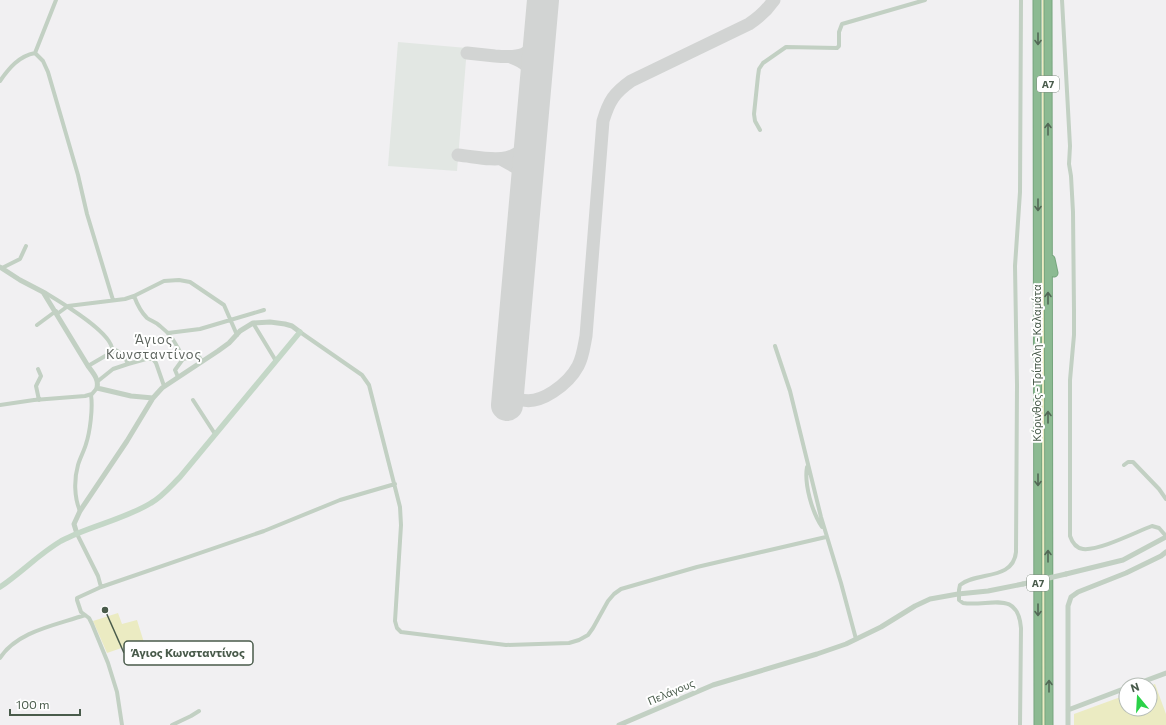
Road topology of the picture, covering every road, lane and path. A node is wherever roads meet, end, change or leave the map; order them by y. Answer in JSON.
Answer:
{"nodes":[{"id":1,"x":56,"y":0,"type":"edge"},
{"id":2,"x":925,"y":0,"type":"edge"},
{"id":3,"x":1021,"y":0,"type":"edge"},
{"id":4,"x":1038,"y":0,"type":"edge"},
{"id":5,"x":1048,"y":0,"type":"edge"},
{"id":6,"x":1062,"y":0,"type":"edge"},
{"id":7,"x":35,"y":53,"type":"junction"},
{"id":8,"x":0,"y":81,"type":"edge"},
{"id":9,"x":760,"y":130,"type":"dead end"},
{"id":10,"x":1048,"y":239,"type":"junction"},
{"id":11,"x":1038,"y":243,"type":"junction"},
{"id":12,"x":26,"y":246,"type":"dead end"},
{"id":13,"x":1032,"y":256,"type":"dead end"},
{"id":14,"x":1,"y":267,"type":"edge"},
{"id":15,"x":1054,"y":273,"type":"dead end"},
{"id":16,"x":43,"y":292,"type":"junction"},
{"id":17,"x":134,"y":296,"type":"junction"},
{"id":18,"x":113,"y":300,"type":"junction"},
{"id":19,"x":68,"y":306,"type":"junction"},
{"id":20,"x":264,"y":310,"type":"dead end"},
{"id":21,"x":56,"y":313,"type":"junction"},
{"id":22,"x":231,"y":320,"type":"junction"},
{"id":23,"x":253,"y":323,"type":"junction"},
{"id":24,"x":37,"y":325,"type":"dead end"},
{"id":25,"x":300,"y":332,"type":"junction"},
{"id":26,"x":168,"y":333,"type":"junction"},
{"id":27,"x":1034,"y":334,"type":"dead end"},
{"id":28,"x":237,"y":335,"type":"junction"},
{"id":29,"x":1053,"y":342,"type":"dead end"},
{"id":30,"x":1038,"y":343,"type":"junction"},
{"id":31,"x":775,"y":346,"type":"dead end"},
{"id":32,"x":113,"y":349,"type":"junction"},
{"id":33,"x":183,"y":359,"type":"junction"},
{"id":34,"x":202,"y":361,"type":"junction"},
{"id":35,"x":276,"y":361,"type":"junction"},
{"id":36,"x":128,"y":364,"type":"junction"},
{"id":37,"x":88,"y":366,"type":"junction"},
{"id":38,"x":38,"y":369,"type":"dead end"},
{"id":39,"x":178,"y":377,"type":"junction"},
{"id":40,"x":1048,"y":379,"type":"junction"},
{"id":41,"x":98,"y":381,"type":"junction"},
{"id":42,"x":164,"y":386,"type":"junction"},
{"id":43,"x":97,"y":388,"type":"junction"},
{"id":44,"x":91,"y":395,"type":"junction"},
{"id":45,"x":153,"y":398,"type":"junction"},
{"id":46,"x":39,"y":400,"type":"junction"},
{"id":47,"x":193,"y":400,"type":"dead end"},
{"id":48,"x":0,"y":405,"type":"edge"},
{"id":49,"x":215,"y":434,"type":"junction"},
{"id":50,"x":1124,"y":465,"type":"dead end"},
{"id":51,"x":394,"y":484,"type":"junction"},
{"id":52,"x":1166,"y":499,"type":"edge"},
{"id":53,"x":80,"y":511,"type":"junction"},
{"id":54,"x":77,"y":534,"type":"junction"},
{"id":55,"x":826,"y":537,"type":"junction"},
{"id":56,"x":1166,"y":537,"type":"edge"},
{"id":57,"x":1166,"y":552,"type":"edge"},
{"id":58,"x":0,"y":587,"type":"edge"},
{"id":59,"x":100,"y":587,"type":"junction"},
{"id":60,"x":958,"y":594,"type":"junction"},
{"id":61,"x":85,"y":615,"type":"junction"},
{"id":62,"x":856,"y":639,"type":"junction"},
{"id":63,"x":0,"y":658,"type":"edge"},
{"id":64,"x":1166,"y":673,"type":"edge"},
{"id":65,"x":1155,"y":677,"type":"edge"},
{"id":66,"x":1118,"y":691,"type":"edge"},
{"id":67,"x":1068,"y":710,"type":"junction"},
{"id":68,"x":199,"y":711,"type":"dead end"},
{"id":69,"x":122,"y":725,"type":"edge"},
{"id":70,"x":172,"y":725,"type":"edge"},
{"id":71,"x":619,"y":725,"type":"edge"},
{"id":72,"x":1020,"y":725,"type":"edge"},
{"id":73,"x":1038,"y":725,"type":"edge"},
{"id":74,"x":1049,"y":725,"type":"edge"},
{"id":75,"x":1068,"y":725,"type":"edge"}],
"edges":[{"from":1,"to":7,"type":"street"},
{"from":2,"to":9,"type":"street"},
{"from":3,"to":60,"type":"street"},
{"from":4,"to":11,"type":"highway","name":"Κόρινθος - Τρίπολη - Καλαμάτα","number":"Α7","one_way":true},
{"from":10,"to":5,"type":"highway","name":"Κόρινθος - Τρίπολη - Καλαμάτα","number":"Α7","one_way":true},
{"from":6,"to":56,"type":"street"},
{"from":7,"to":8,"type":"street"},
{"from":7,"to":18,"type":"street"},
{"from":10,"to":15,"type":"highway"},
{"from":40,"to":10,"type":"highway","name":"Κόρινθος - Τρίπολη - Καλαμάτα","number":"Α7","one_way":true},
{"from":11,"to":13,"type":"highway"},
{"from":11,"to":30,"type":"highway","name":"Κόρινθος - Τρίπολη - Καλαμάτα","number":"Α7"},
{"from":12,"to":14,"type":"street"},
{"from":14,"to":16,"type":"street"},
{"from":16,"to":19,"type":"street"},
{"from":16,"to":21,"type":"street"},
{"from":17,"to":18,"type":"street"},
{"from":17,"to":22,"type":"street"},
{"from":17,"to":26,"type":"street"},
{"from":18,"to":19,"type":"street"},
{"from":19,"to":21,"type":"street"},
{"from":19,"to":32,"type":"street"},
{"from":20,"to":22,"type":"street"},
{"from":21,"to":24,"type":"street"},
{"from":21,"to":37,"type":"street"},
{"from":22,"to":26,"type":"street"},
{"from":22,"to":28,"type":"street"},
{"from":23,"to":25,"type":"street"},
{"from":23,"to":28,"type":"street"},
{"from":23,"to":35,"type":"street"},
{"from":25,"to":35,"type":"main road"},
{"from":25,"to":51,"type":"street"},
{"from":26,"to":33,"type":"street"},
{"from":27,"to":30,"type":"highway"},
{"from":28,"to":34,"type":"street"},
{"from":29,"to":40,"type":"highway"},
{"from":30,"to":73,"type":"highway","name":"Κόρινθος - Τρίπολη - Καλαμάτα","number":"Α7","one_way":true},
{"from":31,"to":55,"type":"street"},
{"from":32,"to":36,"type":"street"},
{"from":32,"to":37,"type":"street"},
{"from":33,"to":34,"type":"street"},
{"from":33,"to":39,"type":"street"},
{"from":34,"to":39,"type":"street"},
{"from":35,"to":49,"type":"main road"},
{"from":36,"to":41,"type":"street"},
{"from":36,"to":42,"type":"street"},
{"from":37,"to":41,"type":"street"},
{"from":38,"to":46,"type":"street"},
{"from":39,"to":42,"type":"street"},
{"from":74,"to":40,"type":"highway","name":"Κόρινθος - Τρίπολη - Καλαμάτα","number":"Α7","one_way":true},
{"from":41,"to":43,"type":"street"},
{"from":42,"to":45,"type":"street"},
{"from":43,"to":44,"type":"street"},
{"from":43,"to":45,"type":"street"},
{"from":44,"to":46,"type":"street"},
{"from":44,"to":53,"type":"street"},
{"from":45,"to":53,"type":"street"},
{"from":46,"to":48,"type":"street"},
{"from":47,"to":49,"type":"street"},
{"from":49,"to":54,"type":"main road"},
{"from":50,"to":52,"type":"street"},
{"from":51,"to":55,"type":"street"},
{"from":51,"to":59,"type":"street"},
{"from":53,"to":54,"type":"street"},
{"from":54,"to":58,"type":"main road"},
{"from":54,"to":59,"type":"street"},
{"from":55,"to":62,"type":"street"},
{"from":56,"to":60,"type":"street","name":"Πελάγους","bridge":true},
{"from":57,"to":67,"type":"street"},
{"from":59,"to":61,"type":"street"},
{"from":60,"to":62,"type":"street","name":"Πελάγους"},
{"from":60,"to":72,"type":"street"},
{"from":61,"to":63,"type":"street"},
{"from":61,"to":69,"type":"street"},
{"from":62,"to":71,"type":"street","name":"Πελάγους"},
{"from":64,"to":65,"type":"street"},
{"from":66,"to":67,"type":"street"},
{"from":67,"to":75,"type":"street"},
{"from":68,"to":70,"type":"street"}]}
